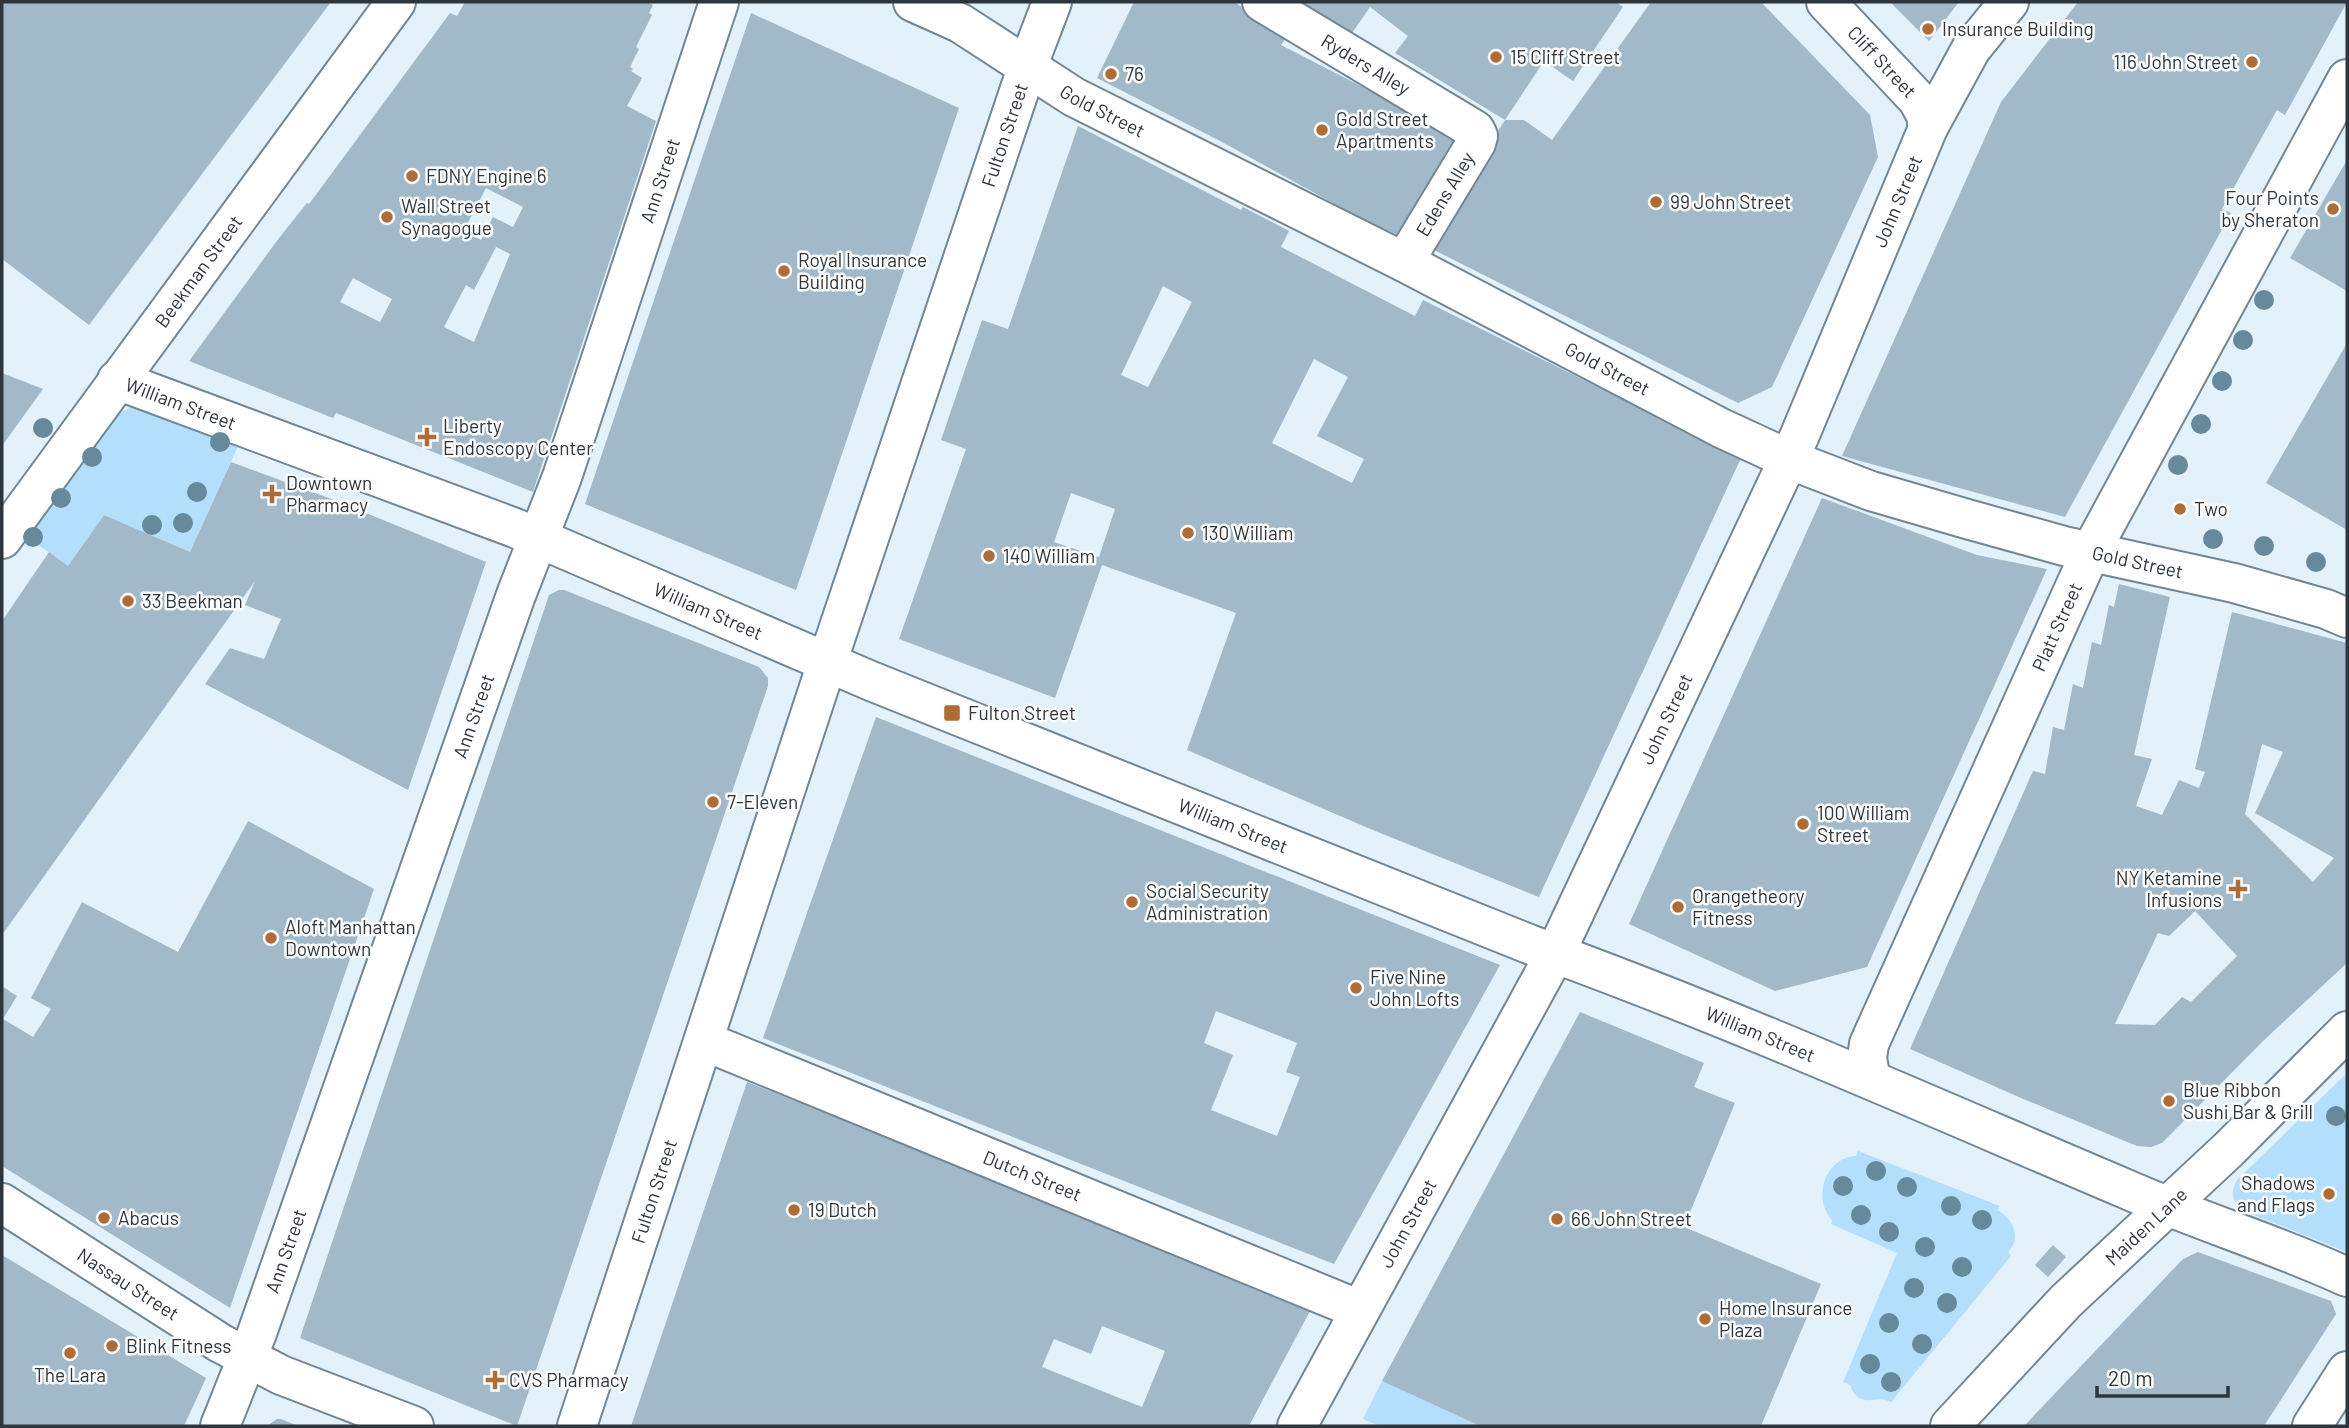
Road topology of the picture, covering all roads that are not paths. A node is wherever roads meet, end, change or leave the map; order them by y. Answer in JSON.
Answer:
{"nodes":[{"id":1,"x":396,"y":2,"type":"edge"},
{"id":2,"x":719,"y":2,"type":"edge"},
{"id":3,"x":913,"y":2,"type":"edge"},
{"id":4,"x":1052,"y":2,"type":"edge"},
{"id":5,"x":1262,"y":2,"type":"edge"},
{"id":6,"x":1826,"y":2,"type":"edge"},
{"id":7,"x":2009,"y":2,"type":"edge"},
{"id":8,"x":1028,"y":65,"type":"junction"},
{"id":9,"x":2347,"y":79,"type":"edge"},
{"id":10,"x":1471,"y":126,"type":"joint"},
{"id":11,"x":1928,"y":128,"type":"junction"},
{"id":12,"x":1404,"y":262,"type":"junction"},
{"id":13,"x":117,"y":380,"type":"junction"},
{"id":14,"x":1788,"y":459,"type":"junction"},
{"id":15,"x":538,"y":537,"type":"junction"},
{"id":16,"x":2,"y":539,"type":"edge"},
{"id":17,"x":2091,"y":551,"type":"junction"},
{"id":18,"x":2347,"y":618,"type":"edge"},
{"id":19,"x":827,"y":663,"type":"junction"},
{"id":20,"x":1555,"y":954,"type":"junction"},
{"id":21,"x":2347,"y":1031,"type":"edge"},
{"id":22,"x":704,"y":1041,"type":"junction"},
{"id":23,"x":1871,"y":1080,"type":"junction"},
{"id":24,"x":2,"y":1203,"type":"edge"},
{"id":25,"x":2165,"y":1206,"type":"junction"},
{"id":26,"x":2347,"y":1277,"type":"edge"},
{"id":27,"x":1360,"y":1310,"type":"junction"},
{"id":28,"x":248,"y":1358,"type":"junction"},
{"id":29,"x":2347,"y":1371,"type":"edge"},
{"id":30,"x":220,"y":1426,"type":"edge"},
{"id":31,"x":414,"y":1426,"type":"edge"},
{"id":32,"x":577,"y":1426,"type":"edge"},
{"id":33,"x":1297,"y":1426,"type":"edge"},
{"id":34,"x":1950,"y":1426,"type":"edge"},
{"id":35,"x":2312,"y":1426,"type":"edge"}],
"edges":[{"from":1,"to":13,"type":"street","name":"Beekman Street"},
{"from":2,"to":15,"type":"street","name":"Ann Street"},
{"from":3,"to":8,"type":"street","name":"Gold Street"},
{"from":4,"to":8,"type":"street","name":"Fulton Street"},
{"from":5,"to":10,"type":"street","name":"Ryders Alley"},
{"from":6,"to":11,"type":"street","name":"Cliff Street"},
{"from":7,"to":11,"type":"street","name":"John Street"},
{"from":8,"to":12,"type":"street","name":"Gold Street"},
{"from":8,"to":19,"type":"street","name":"Fulton Street"},
{"from":9,"to":17,"type":"street","name":"Platt Street"},
{"from":10,"to":12,"type":"street","name":"Edens Alley"},
{"from":11,"to":14,"type":"street","name":"John Street"},
{"from":12,"to":14,"type":"street","name":"Gold Street"},
{"from":13,"to":15,"type":"street","name":"William Street"},
{"from":13,"to":16,"type":"street","name":"Beekman Street"},
{"from":14,"to":17,"type":"street","name":"Gold Street"},
{"from":14,"to":20,"type":"street","name":"John Street"},
{"from":15,"to":19,"type":"street","name":"William Street"},
{"from":15,"to":28,"type":"street","name":"Ann Street"},
{"from":17,"to":18,"type":"street","name":"Gold Street"},
{"from":17,"to":23,"type":"street","name":"Platt Street"},
{"from":19,"to":20,"type":"street","name":"William Street"},
{"from":19,"to":22,"type":"street","name":"Fulton Street"},
{"from":20,"to":23,"type":"street","name":"William Street"},
{"from":20,"to":27,"type":"street","name":"John Street"},
{"from":21,"to":25,"type":"street","name":"Maiden Lane"},
{"from":22,"to":27,"type":"street","name":"Dutch Street"},
{"from":22,"to":32,"type":"street","name":"Fulton Street"},
{"from":23,"to":25,"type":"street","name":"William Street"},
{"from":24,"to":28,"type":"street","name":"Nassau Street"},
{"from":25,"to":26,"type":"street","name":"William Street"},
{"from":25,"to":34,"type":"street","name":"Maiden Lane"},
{"from":27,"to":33,"type":"street","name":"John Street"},
{"from":28,"to":30,"type":"street","name":"Ann Street"},
{"from":28,"to":31,"type":"street","name":"Nassau Street"},
{"from":29,"to":35,"type":"street"}]}
